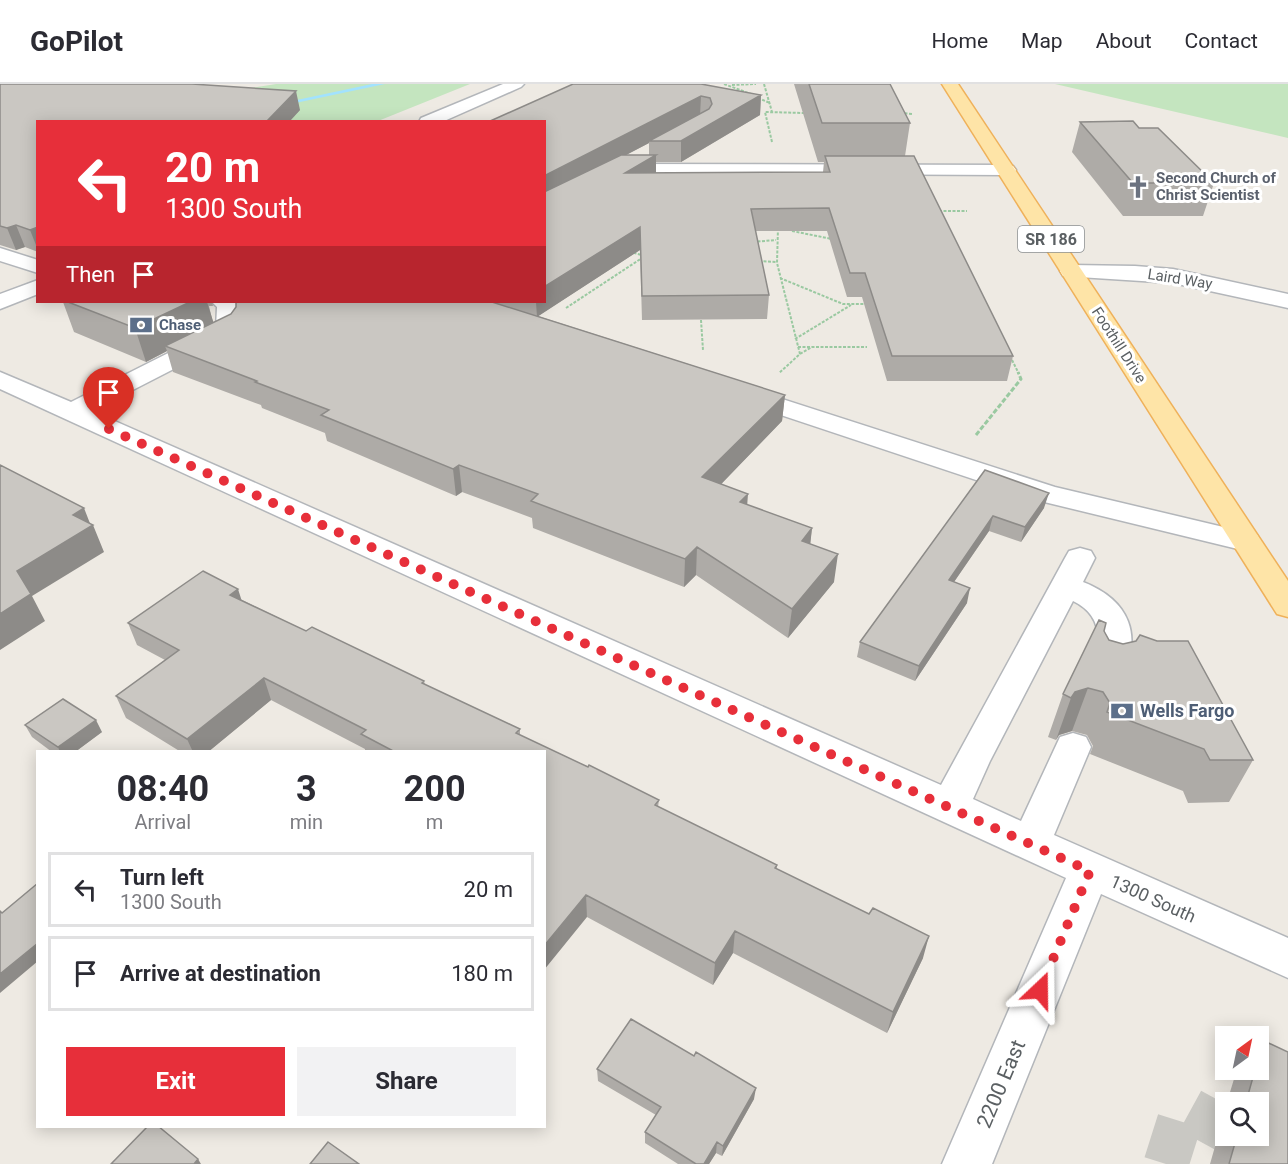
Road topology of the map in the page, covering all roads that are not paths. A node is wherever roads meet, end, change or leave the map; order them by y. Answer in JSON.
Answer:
{"nodes":[{"id":1,"x":516,"y":84,"type":"edge"},
{"id":2,"x":950,"y":84,"type":"edge"},
{"id":3,"x":432,"y":120,"type":"edge"},
{"id":4,"x":651,"y":152,"type":"edge"},
{"id":5,"x":621,"y":169,"type":"junction"},
{"id":6,"x":1007,"y":170,"type":"junction"},
{"id":7,"x":601,"y":180,"type":"edge"},
{"id":8,"x":0,"y":254,"type":"edge"},
{"id":9,"x":36,"y":266,"type":"edge"},
{"id":10,"x":1071,"y":271,"type":"junction"},
{"id":11,"x":36,"y":287,"type":"edge"},
{"id":12,"x":1288,"y":301,"type":"edge"},
{"id":13,"x":0,"y":302,"type":"edge"},
{"id":14,"x":214,"y":309,"type":"edge"},
{"id":15,"x":0,"y":380,"type":"edge"},
{"id":16,"x":721,"y":387,"type":"edge"},
{"id":17,"x":71,"y":412,"type":"junction"},
{"id":18,"x":1246,"y":542,"type":"junction"},
{"id":19,"x":1288,"y":606,"type":"edge"},
{"id":20,"x":1107,"y":672,"type":"edge"},
{"id":21,"x":1073,"y":747,"type":"dead end"},
{"id":22,"x":950,"y":807,"type":"junction"},
{"id":23,"x":1030,"y":844,"type":"junction"},
{"id":24,"x":1090,"y":871,"type":"junction"},
{"id":25,"x":1288,"y":959,"type":"edge"},
{"id":26,"x":967,"y":1164,"type":"edge"}],
"edges":[{"from":1,"to":3,"type":"street"},
{"from":2,"to":6,"type":"main road","name":"Foothill Drive","number":"SR 186"},
{"from":4,"to":5,"type":"street"},
{"from":5,"to":6,"type":"street"},
{"from":5,"to":7,"type":"street"},
{"from":6,"to":10,"type":"main road","name":"Foothill Drive","number":"SR 186"},
{"from":8,"to":9,"type":"street"},
{"from":10,"to":12,"type":"street","name":"Laird Way"},
{"from":10,"to":18,"type":"main road","name":"Foothill Drive","number":"SR 186"},
{"from":11,"to":13,"type":"street"},
{"from":14,"to":17,"type":"street"},
{"from":15,"to":17,"type":"street","name":"1300 South"},
{"from":16,"to":18,"type":"street"},
{"from":17,"to":22,"type":"street","name":"1300 South"},
{"from":18,"to":19,"type":"main road","name":"Foothill Drive","number":"SR 186"},
{"from":20,"to":22,"type":"street"},
{"from":21,"to":23,"type":"street"},
{"from":22,"to":23,"type":"street","name":"1300 South"},
{"from":23,"to":24,"type":"street","name":"1300 South"},
{"from":24,"to":25,"type":"street","name":"1300 South"},
{"from":24,"to":26,"type":"street","name":"2200 East"}]}
